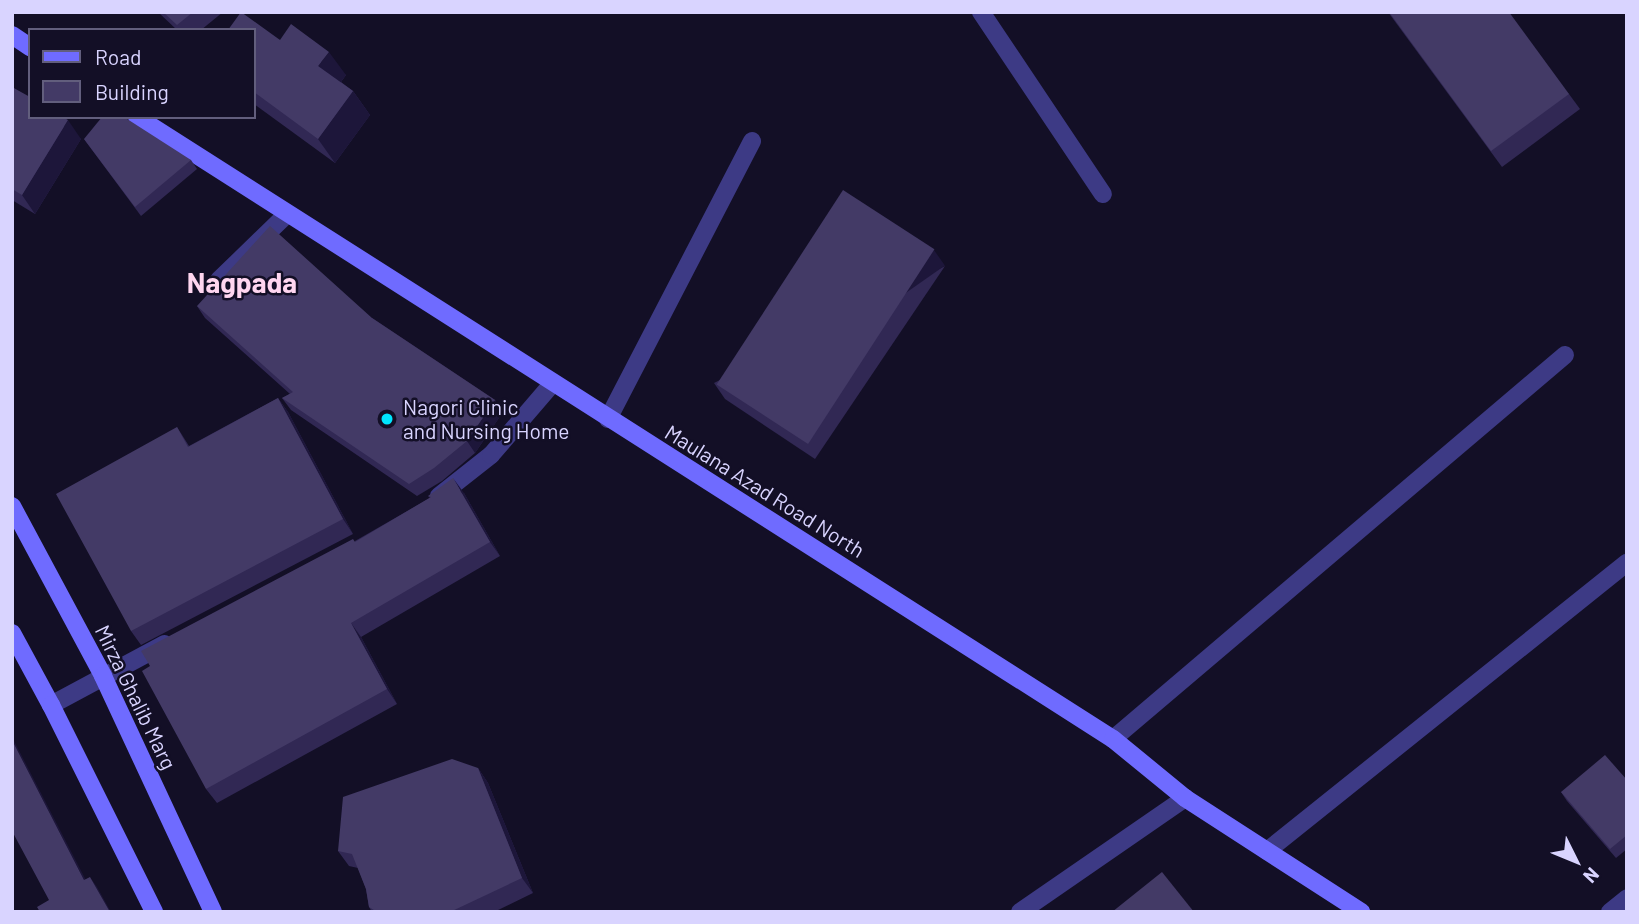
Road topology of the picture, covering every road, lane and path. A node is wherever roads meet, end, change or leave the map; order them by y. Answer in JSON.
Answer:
{"nodes":[{"id":1,"x":981,"y":12,"type":"edge"},
{"id":2,"x":12,"y":35,"type":"edge"},
{"id":3,"x":28,"y":46,"type":"edge"},
{"id":4,"x":140,"y":119,"type":"edge"},
{"id":5,"x":752,"y":141,"type":"dead end"},
{"id":6,"x":1103,"y":194,"type":"dead end"},
{"id":7,"x":286,"y":215,"type":"junction"},
{"id":8,"x":219,"y":280,"type":"edge"},
{"id":9,"x":1565,"y":355,"type":"dead end"},
{"id":10,"x":553,"y":383,"type":"junction"},
{"id":11,"x":608,"y":419,"type":"junction"},
{"id":12,"x":427,"y":503,"type":"edge"},
{"id":13,"x":12,"y":506,"type":"edge"},
{"id":14,"x":1627,"y":563,"type":"edge"},
{"id":15,"x":12,"y":633,"type":"edge"},
{"id":16,"x":176,"y":638,"type":"edge"},
{"id":17,"x":103,"y":676,"type":"junction"},
{"id":18,"x":51,"y":705,"type":"junction"},
{"id":19,"x":1113,"y":739,"type":"junction"},
{"id":20,"x":1185,"y":798,"type":"junction"},
{"id":21,"x":1267,"y":851,"type":"junction"},
{"id":22,"x":1627,"y":898,"type":"edge"},
{"id":23,"x":154,"y":912,"type":"edge"},
{"id":24,"x":213,"y":912,"type":"edge"},
{"id":25,"x":1020,"y":912,"type":"edge"},
{"id":26,"x":1361,"y":912,"type":"edge"},
{"id":27,"x":1610,"y":912,"type":"edge"}],
"edges":[{"from":1,"to":6,"type":"street"},
{"from":2,"to":3,"type":"street"},
{"from":4,"to":7,"type":"street","name":"Maulana Azad Road North"},
{"from":5,"to":11,"type":"street"},
{"from":7,"to":8,"type":"street"},
{"from":7,"to":10,"type":"street","name":"Maulana Azad Road North"},
{"from":9,"to":19,"type":"street"},
{"from":10,"to":11,"type":"street","name":"Maulana Azad Road North"},
{"from":10,"to":12,"type":"street"},
{"from":11,"to":19,"type":"street","name":"Maulana Azad Road North"},
{"from":13,"to":17,"type":"street","name":"Mirza Ghalib Marg"},
{"from":14,"to":21,"type":"street"},
{"from":15,"to":18,"type":"street"},
{"from":16,"to":17,"type":"street"},
{"from":17,"to":18,"type":"street"},
{"from":17,"to":24,"type":"street","name":"Mirza Ghalib Marg"},
{"from":18,"to":23,"type":"street"},
{"from":19,"to":20,"type":"street","name":"Maulana Azad Road North"},
{"from":20,"to":21,"type":"street","name":"Maulana Azad Road North"},
{"from":20,"to":25,"type":"street"},
{"from":21,"to":26,"type":"street","name":"Maulana Azad Road North"},
{"from":22,"to":27,"type":"street"}]}
